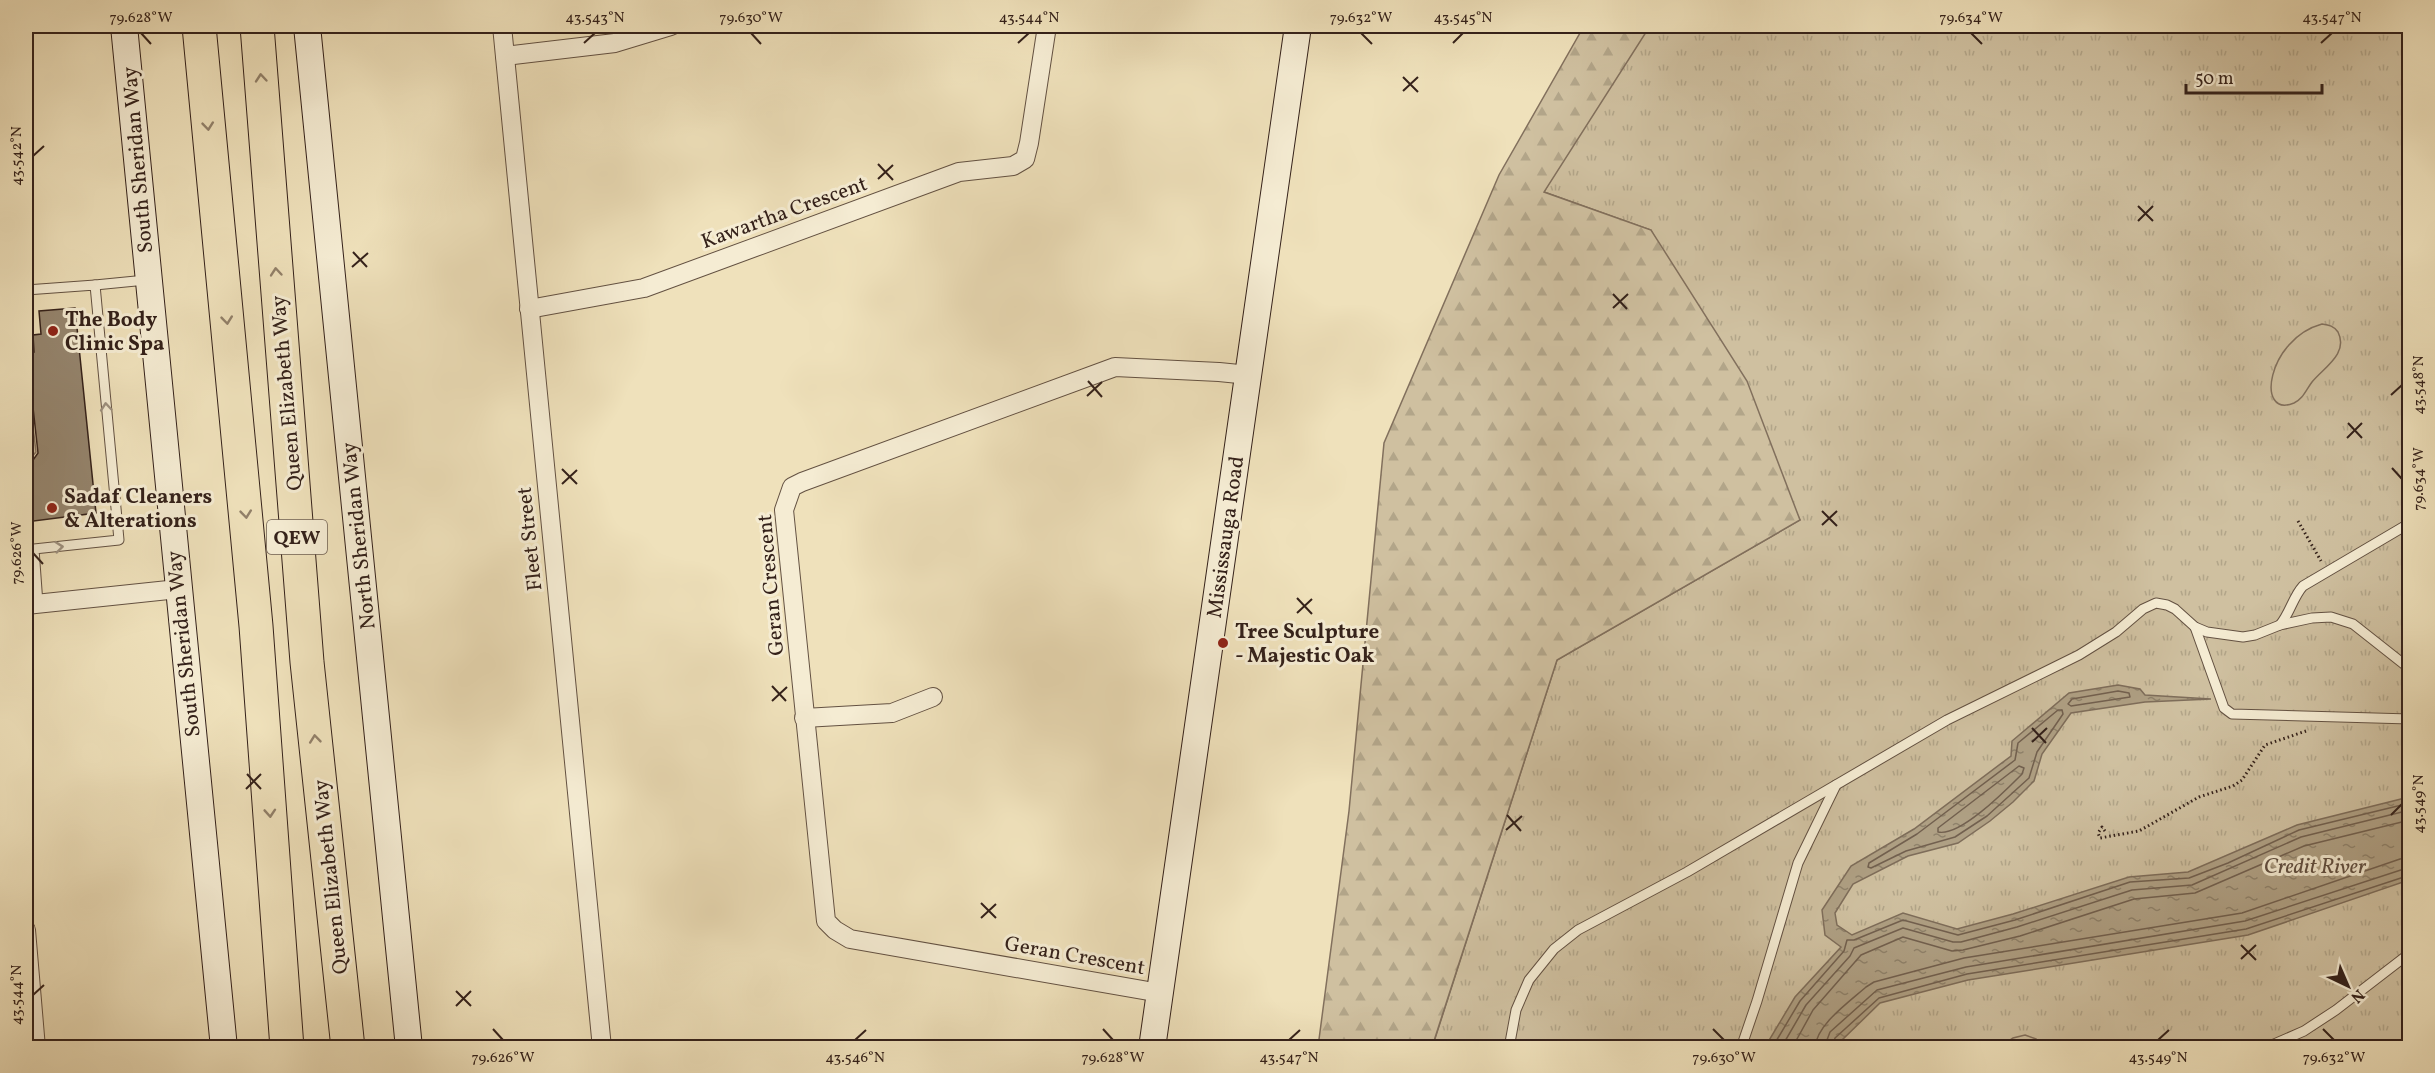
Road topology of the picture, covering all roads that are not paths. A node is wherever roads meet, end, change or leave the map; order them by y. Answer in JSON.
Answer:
{"nodes":[{"id":1,"x":124,"y":26,"type":"edge"},
{"id":2,"x":199,"y":26,"type":"edge"},
{"id":3,"x":257,"y":26,"type":"edge"},
{"id":4,"x":307,"y":26,"type":"edge"},
{"id":5,"x":502,"y":26,"type":"edge"},
{"id":6,"x":671,"y":26,"type":"edge"},
{"id":7,"x":1047,"y":26,"type":"edge"},
{"id":8,"x":1298,"y":26,"type":"edge"},
{"id":9,"x":505,"y":56,"type":"junction"},
{"id":10,"x":148,"y":280,"type":"junction"},
{"id":11,"x":95,"y":285,"type":"junction"},
{"id":12,"x":26,"y":290,"type":"edge"},
{"id":13,"x":529,"y":309,"type":"junction"},
{"id":14,"x":1249,"y":375,"type":"junction"},
{"id":15,"x":2409,"y":523,"type":"edge"},
{"id":16,"x":30,"y":550,"type":"edge"},
{"id":17,"x":178,"y":589,"type":"junction"},
{"id":18,"x":32,"y":604,"type":"edge"},
{"id":19,"x":2280,"y":625,"type":"junction"},
{"id":20,"x":2194,"y":627,"type":"junction"},
{"id":21,"x":2409,"y":669,"type":"edge"},
{"id":22,"x":933,"y":697,"type":"dead end"},
{"id":23,"x":804,"y":718,"type":"junction"},
{"id":24,"x":2409,"y":719,"type":"edge"},
{"id":25,"x":1836,"y":785,"type":"junction"},
{"id":26,"x":26,"y":930,"type":"edge"},
{"id":27,"x":2409,"y":953,"type":"edge"},
{"id":28,"x":1160,"y":993,"type":"junction"},
{"id":29,"x":36,"y":1047,"type":"edge"},
{"id":30,"x":224,"y":1047,"type":"edge"},
{"id":31,"x":287,"y":1047,"type":"edge"},
{"id":32,"x":348,"y":1047,"type":"edge"},
{"id":33,"x":409,"y":1047,"type":"edge"},
{"id":34,"x":602,"y":1047,"type":"edge"},
{"id":35,"x":1152,"y":1047,"type":"edge"},
{"id":36,"x":1509,"y":1047,"type":"edge"},
{"id":37,"x":1741,"y":1047,"type":"edge"},
{"id":38,"x":2265,"y":1047,"type":"edge"}],
"edges":[{"from":1,"to":10,"type":"street","name":"South Sheridan Way"},
{"from":2,"to":31,"type":"highway","number":"QEW","one_way":true},
{"from":32,"to":3,"type":"highway","name":"Queen Elizabeth Way","number":"QEW","one_way":true},
{"from":4,"to":33,"type":"street","name":"North Sheridan Way"},
{"from":5,"to":9,"type":"street","name":"Fleet Street"},
{"from":6,"to":9,"type":"street"},
{"from":7,"to":13,"type":"street","name":"Kawartha Crescent"},
{"from":8,"to":14,"type":"street","name":"Mississauga Road"},
{"from":9,"to":13,"type":"street","name":"Fleet Street"},
{"from":10,"to":11,"type":"lane"},
{"from":10,"to":17,"type":"street","name":"South Sheridan Way"},
{"from":11,"to":12,"type":"lane"},
{"from":16,"to":11,"type":"lane","one_way":true},
{"from":13,"to":34,"type":"street","name":"Fleet Street"},
{"from":14,"to":23,"type":"street","name":"Geran Crescent"},
{"from":14,"to":28,"type":"street","name":"Mississauga Road"},
{"from":15,"to":19,"type":"lane"},
{"from":16,"to":18,"type":"lane"},
{"from":17,"to":18,"type":"street"},
{"from":17,"to":30,"type":"street","name":"South Sheridan Way"},
{"from":19,"to":20,"type":"lane"},
{"from":19,"to":21,"type":"lane"},
{"from":20,"to":24,"type":"lane"},
{"from":20,"to":25,"type":"lane"},
{"from":22,"to":23,"type":"street"},
{"from":23,"to":28,"type":"street","name":"Geran Crescent"},
{"from":25,"to":36,"type":"lane"},
{"from":25,"to":37,"type":"lane"},
{"from":26,"to":29,"type":"street"},
{"from":27,"to":38,"type":"lane"},
{"from":28,"to":35,"type":"street","name":"Mississauga Road"}]}
